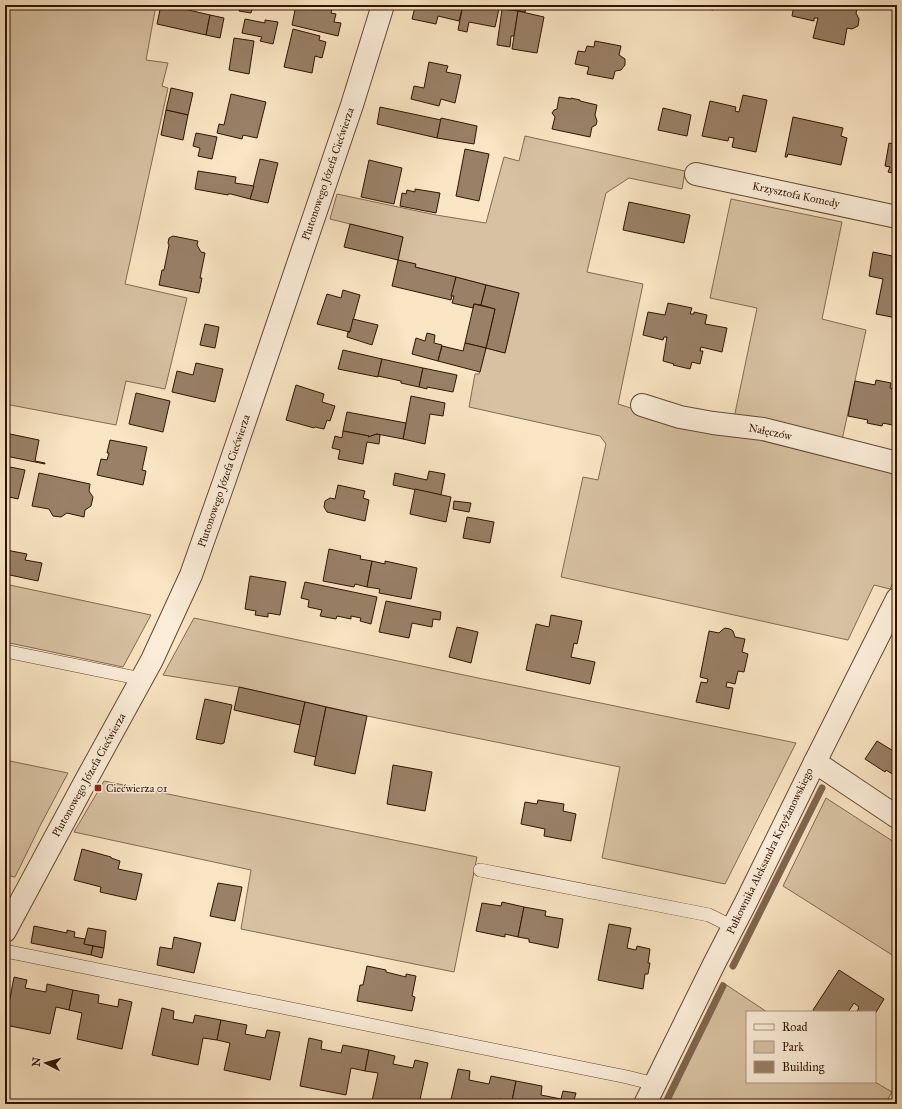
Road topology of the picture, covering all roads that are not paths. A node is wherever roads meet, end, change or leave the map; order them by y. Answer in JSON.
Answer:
{"nodes":[{"id":1,"x":383,"y":5,"type":"edge"},
{"id":2,"x":696,"y":174,"type":"dead end"},
{"id":3,"x":897,"y":217,"type":"edge"},
{"id":4,"x":642,"y":405,"type":"dead end"},
{"id":5,"x":897,"y":463,"type":"edge"},
{"id":6,"x":897,"y":600,"type":"edge"},
{"id":7,"x":5,"y":650,"type":"edge"},
{"id":8,"x":142,"y":678,"type":"junction"},
{"id":9,"x":815,"y":762,"type":"junction"},
{"id":10,"x":897,"y":817,"type":"edge"},
{"id":11,"x":480,"y":870,"type":"dead end"},
{"id":12,"x":733,"y":927,"type":"junction"},
{"id":13,"x":5,"y":931,"type":"edge"},
{"id":14,"x":5,"y":951,"type":"edge"},
{"id":15,"x":655,"y":1084,"type":"junction"},
{"id":16,"x":645,"y":1104,"type":"edge"}],
"edges":[{"from":1,"to":8,"type":"street","name":"Plutonowego Józefa Ciećwierza"},
{"from":2,"to":3,"type":"street","name":"Krzysztofa Komedy"},
{"from":4,"to":5,"type":"street","name":"Nałęczów"},
{"from":6,"to":9,"type":"street","name":"Pułkownika Aleksandra Krzyżanowskiego"},
{"from":7,"to":8,"type":"lane"},
{"from":8,"to":13,"type":"street","name":"Plutonowego Józefa Ciećwierza"},
{"from":9,"to":10,"type":"street"},
{"from":9,"to":12,"type":"street","name":"Pułkownika Aleksandra Krzyżanowskiego"},
{"from":11,"to":12,"type":"lane"},
{"from":12,"to":15,"type":"street","name":"Pułkownika Aleksandra Krzyżanowskiego"},
{"from":14,"to":15,"type":"lane"},
{"from":15,"to":16,"type":"street","name":"Pułkownika Aleksandra Krzyżanowskiego"}]}
